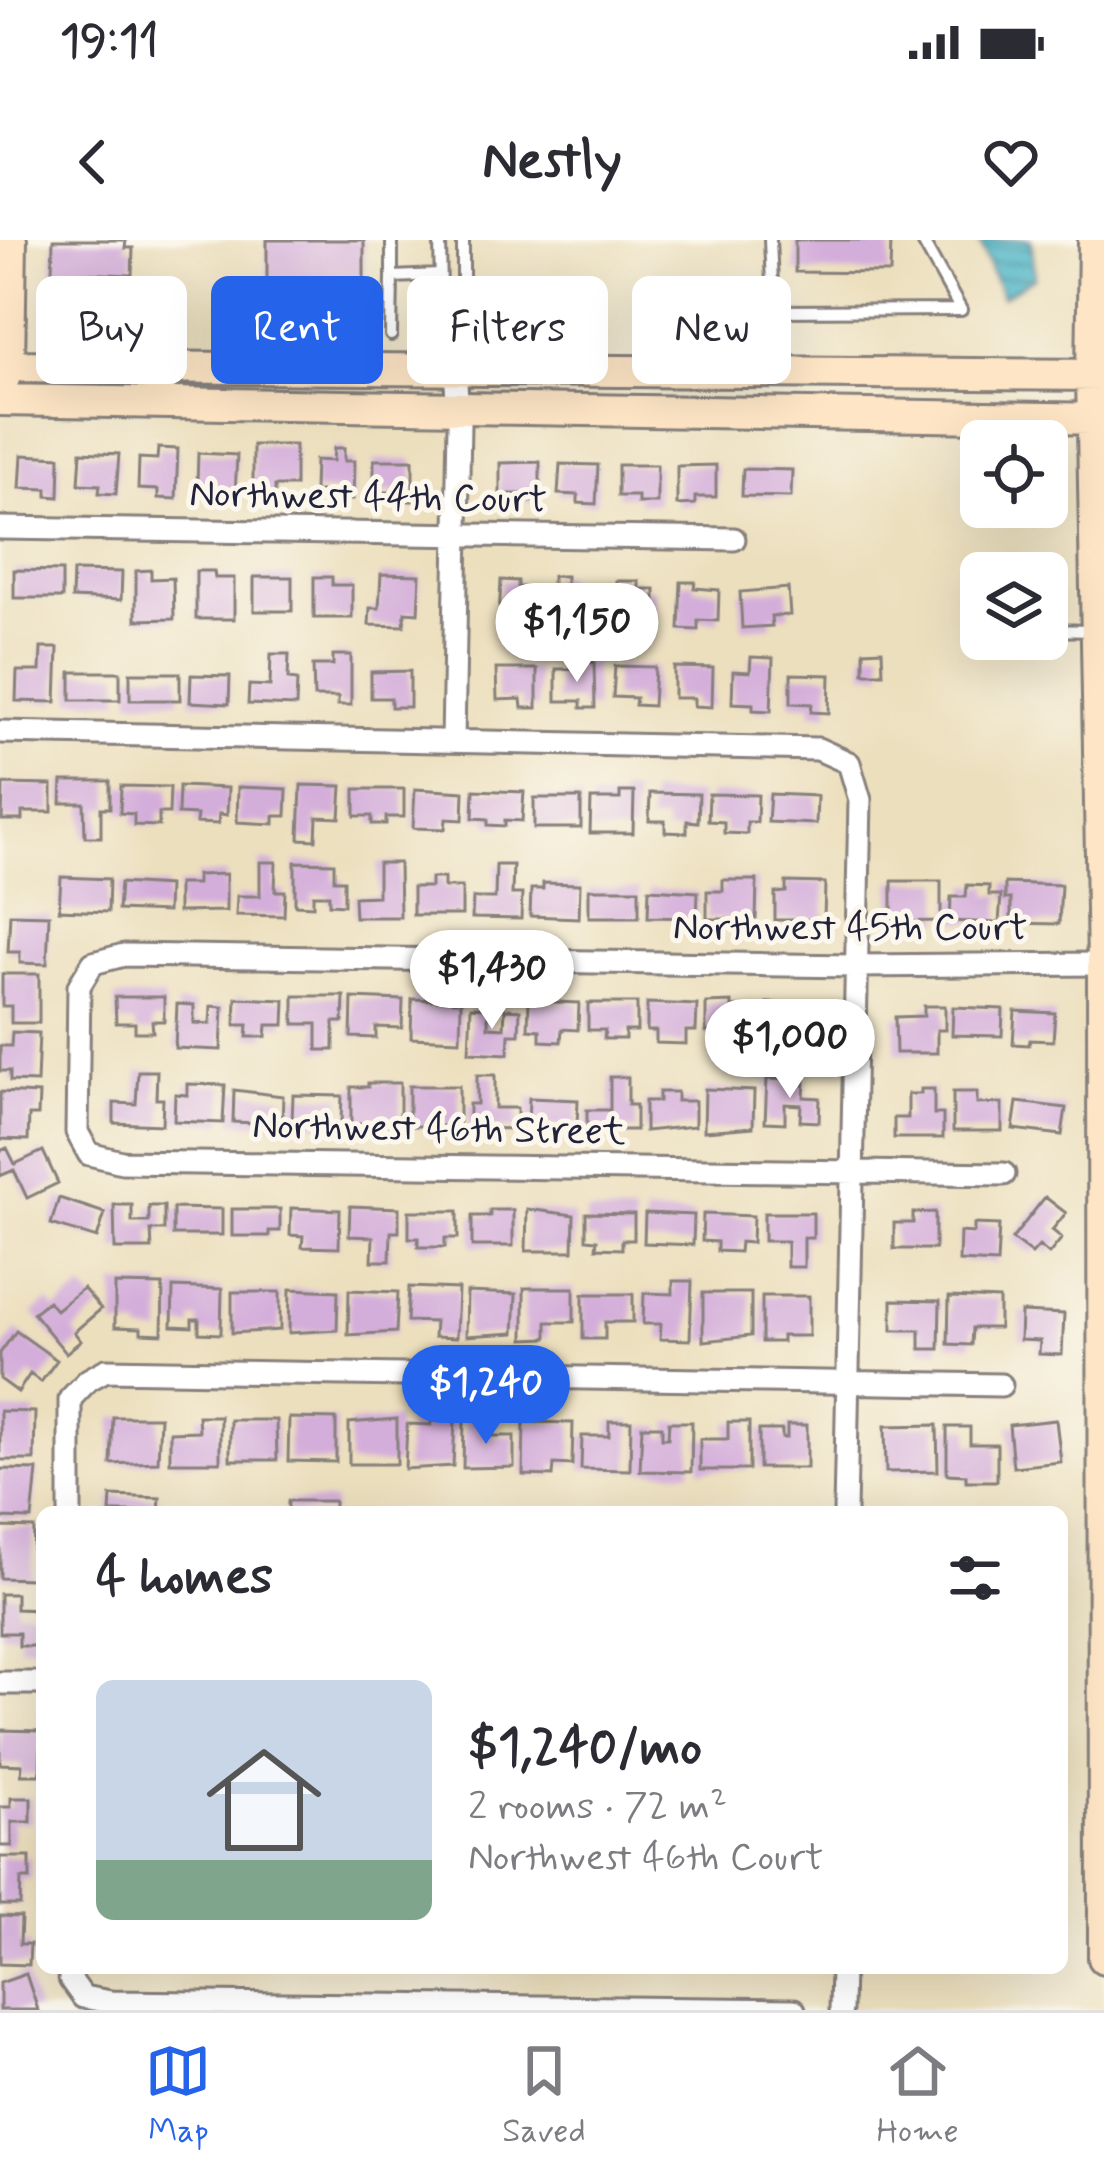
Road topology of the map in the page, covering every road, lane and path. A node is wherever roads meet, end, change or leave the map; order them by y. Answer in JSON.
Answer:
{"nodes":[{"id":1,"x":11,"y":240,"type":"edge"},
{"id":2,"x":392,"y":240,"type":"edge"},
{"id":3,"x":440,"y":240,"type":"edge"},
{"id":4,"x":463,"y":240,"type":"edge"},
{"id":5,"x":770,"y":240,"type":"edge"},
{"id":6,"x":922,"y":240,"type":"edge"},
{"id":7,"x":1094,"y":240,"type":"edge"},
{"id":8,"x":440,"y":275,"type":"joint"},
{"id":9,"x":464,"y":276,"type":"edge"},
{"id":10,"x":772,"y":276,"type":"edge"},
{"id":11,"x":392,"y":277,"type":"junction"},
{"id":12,"x":791,"y":311,"type":"edge"},
{"id":13,"x":391,"y":335,"type":"dead end"},
{"id":14,"x":407,"y":367,"type":"edge"},
{"id":15,"x":3,"y":374,"type":"edge"},
{"id":16,"x":791,"y":374,"type":"edge"},
{"id":17,"x":1098,"y":375,"type":"edge"},
{"id":18,"x":456,"y":384,"type":"edge"},
{"id":19,"x":0,"y":400,"type":"edge"},
{"id":20,"x":458,"y":406,"type":"junction"},
{"id":21,"x":1099,"y":419,"type":"edge"},
{"id":22,"x":0,"y":528,"type":"edge"},
{"id":23,"x":458,"y":537,"type":"junction"},
{"id":24,"x":734,"y":539,"type":"dead end"},
{"id":25,"x":1068,"y":630,"type":"edge"},
{"id":26,"x":1097,"y":631,"type":"junction"},
{"id":27,"x":0,"y":732,"type":"edge"},
{"id":28,"x":453,"y":741,"type":"junction"},
{"id":29,"x":1102,"y":758,"type":"edge"},
{"id":30,"x":1103,"y":964,"type":"edge"},
{"id":31,"x":854,"y":966,"type":"junction"},
{"id":32,"x":89,"y":1154,"type":"joint"},
{"id":33,"x":851,"y":1170,"type":"junction"},
{"id":34,"x":1004,"y":1174,"type":"dead end"},
{"id":35,"x":1103,"y":1238,"type":"edge"},
{"id":36,"x":1103,"y":1273,"type":"edge"},
{"id":37,"x":846,"y":1382,"type":"junction"},
{"id":38,"x":1001,"y":1385,"type":"dead end"},
{"id":39,"x":70,"y":1506,"type":"edge"},
{"id":40,"x":844,"y":1506,"type":"edge"},
{"id":41,"x":0,"y":1683,"type":"edge"},
{"id":42,"x":36,"y":1683,"type":"edge"},
{"id":43,"x":1104,"y":1958,"type":"edge"},
{"id":44,"x":70,"y":1974,"type":"edge"},
{"id":45,"x":842,"y":1974,"type":"edge"},
{"id":46,"x":794,"y":2010,"type":"edge"},
{"id":47,"x":841,"y":2010,"type":"edge"}],
"edges":[{"from":1,"to":15,"type":"street"},
{"from":2,"to":11,"type":"lane"},
{"from":3,"to":8,"type":"lane"},
{"from":4,"to":9,"type":"lane"},
{"from":5,"to":10,"type":"lane"},
{"from":6,"to":12,"type":"lane"},
{"from":7,"to":17,"type":"street"},
{"from":8,"to":11,"type":"lane"},
{"from":11,"to":13,"type":"lane"},
{"from":14,"to":15,"type":"street"},
{"from":16,"to":17,"type":"street"},
{"from":17,"to":21,"type":"street"},
{"from":18,"to":20,"type":"street"},
{"from":19,"to":20,"type":"street"},
{"from":20,"to":21,"type":"street"},
{"from":20,"to":23,"type":"street"},
{"from":21,"to":26,"type":"street"},
{"from":22,"to":23,"type":"street","name":"Northwest 44th Court"},
{"from":23,"to":24,"type":"street","name":"Northwest 44th Court"},
{"from":23,"to":28,"type":"street"},
{"from":25,"to":26,"type":"lane"},
{"from":26,"to":29,"type":"street"},
{"from":27,"to":28,"type":"street"},
{"from":28,"to":31,"type":"street"},
{"from":29,"to":30,"type":"street"},
{"from":30,"to":31,"type":"street","name":"Northwest 45th Court"},
{"from":30,"to":35,"type":"street"},
{"from":31,"to":32,"type":"street","name":"Northwest 45th Court"},
{"from":31,"to":33,"type":"street"},
{"from":32,"to":33,"type":"street","name":"Northwest 46th Street"},
{"from":33,"to":34,"type":"street","name":"Northwest 46th Street"},
{"from":33,"to":37,"type":"street"},
{"from":35,"to":36,"type":"street"},
{"from":36,"to":43,"type":"street"},
{"from":37,"to":38,"type":"street"},
{"from":37,"to":39,"type":"street"},
{"from":37,"to":40,"type":"street"},
{"from":41,"to":42,"type":"street"},
{"from":44,"to":46,"type":"street"},
{"from":45,"to":47,"type":"street"}]}
